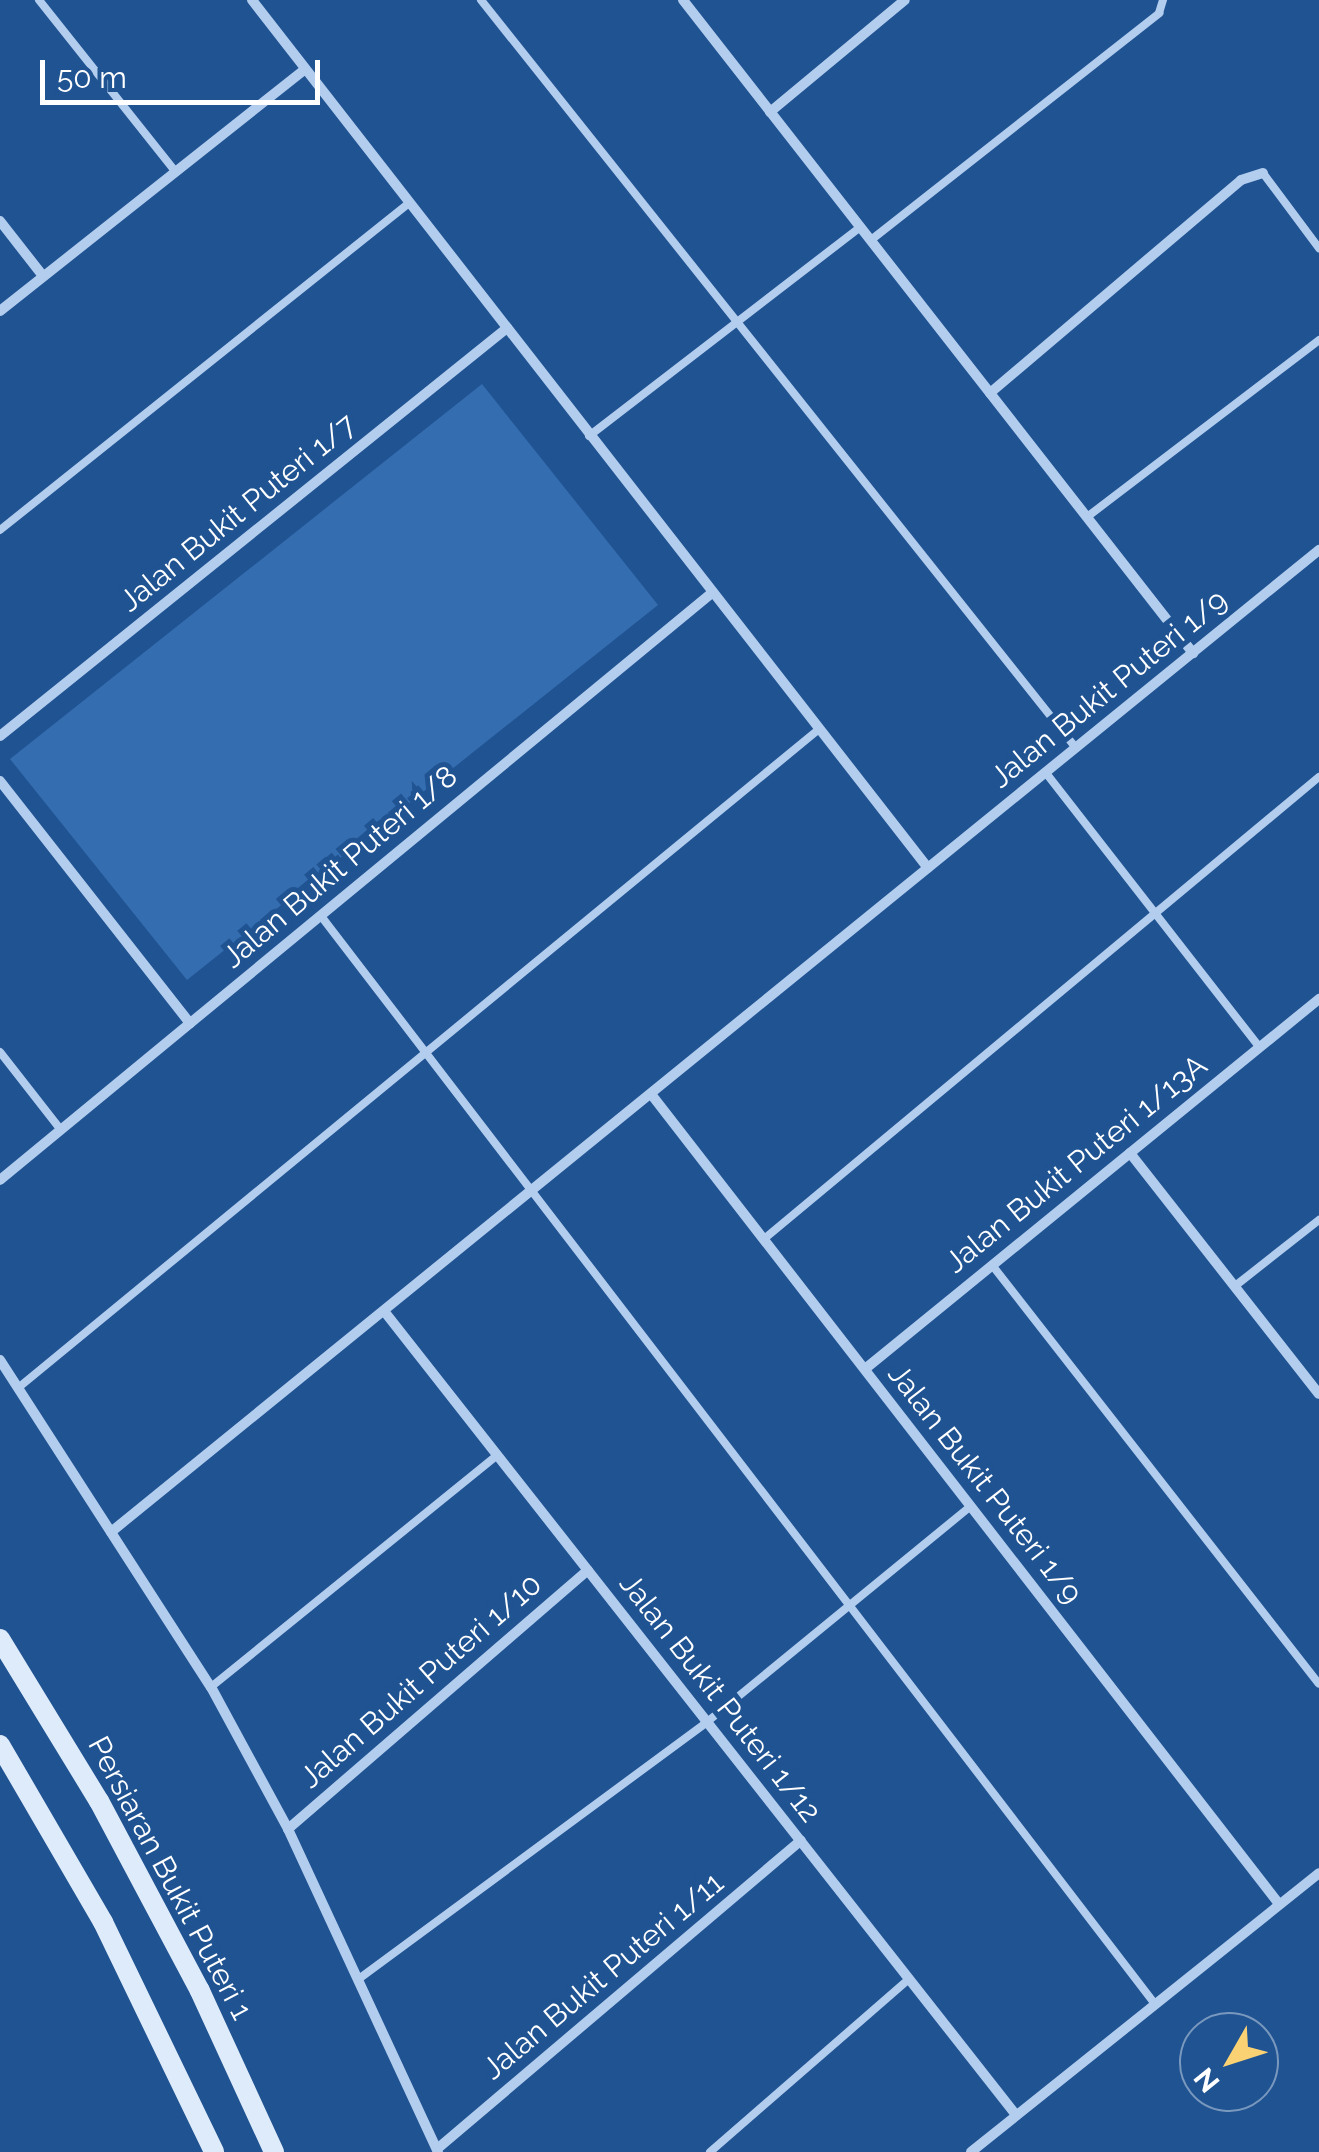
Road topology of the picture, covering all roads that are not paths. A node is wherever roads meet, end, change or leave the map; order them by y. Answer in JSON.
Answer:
{"nodes":[{"id":1,"x":39,"y":0,"type":"edge"},
{"id":2,"x":252,"y":0,"type":"edge"},
{"id":3,"x":481,"y":0,"type":"edge"},
{"id":4,"x":683,"y":0,"type":"edge"},
{"id":5,"x":905,"y":0,"type":"edge"},
{"id":6,"x":1164,"y":0,"type":"edge"},
{"id":7,"x":305,"y":69,"type":"junction"},
{"id":8,"x":770,"y":112,"type":"junction"},
{"id":9,"x":176,"y":172,"type":"junction"},
{"id":10,"x":1263,"y":173,"type":"joint"},
{"id":11,"x":410,"y":202,"type":"junction"},
{"id":12,"x":0,"y":221,"type":"edge"},
{"id":13,"x":860,"y":226,"type":"junction"},
{"id":14,"x":870,"y":240,"type":"junction"},
{"id":15,"x":1319,"y":248,"type":"edge"},
{"id":16,"x":44,"y":276,"type":"junction"},
{"id":17,"x":0,"y":310,"type":"edge"},
{"id":18,"x":736,"y":322,"type":"junction"},
{"id":19,"x":507,"y":328,"type":"junction"},
{"id":20,"x":1319,"y":340,"type":"edge"},
{"id":21,"x":990,"y":393,"type":"junction"},
{"id":22,"x":589,"y":436,"type":"junction"},
{"id":23,"x":1087,"y":517,"type":"junction"},
{"id":24,"x":0,"y":530,"type":"edge"},
{"id":25,"x":1319,"y":550,"type":"edge"},
{"id":26,"x":713,"y":592,"type":"junction"},
{"id":27,"x":1192,"y":653,"type":"junction"},
{"id":28,"x":819,"y":729,"type":"junction"},
{"id":29,"x":0,"y":736,"type":"edge"},
{"id":30,"x":1076,"y":748,"type":"junction"},
{"id":31,"x":1046,"y":772,"type":"junction"},
{"id":32,"x":1319,"y":777,"type":"edge"},
{"id":33,"x":0,"y":781,"type":"edge"},
{"id":34,"x":928,"y":868,"type":"junction"},
{"id":35,"x":1155,"y":912,"type":"junction"},
{"id":36,"x":321,"y":916,"type":"junction"},
{"id":37,"x":1319,"y":999,"type":"edge"},
{"id":38,"x":190,"y":1023,"type":"junction"},
{"id":39,"x":1260,"y":1048,"type":"junction"},
{"id":40,"x":0,"y":1052,"type":"edge"},
{"id":41,"x":428,"y":1056,"type":"junction"},
{"id":42,"x":651,"y":1094,"type":"junction"},
{"id":43,"x":61,"y":1130,"type":"junction"},
{"id":44,"x":1130,"y":1153,"type":"junction"},
{"id":45,"x":0,"y":1180,"type":"edge"},
{"id":46,"x":532,"y":1190,"type":"junction"},
{"id":47,"x":1319,"y":1220,"type":"edge"},
{"id":48,"x":764,"y":1239,"type":"junction"},
{"id":49,"x":992,"y":1265,"type":"junction"},
{"id":50,"x":1234,"y":1286,"type":"junction"},
{"id":51,"x":384,"y":1311,"type":"junction"},
{"id":52,"x":0,"y":1360,"type":"edge"},
{"id":53,"x":864,"y":1369,"type":"junction"},
{"id":54,"x":18,"y":1388,"type":"junction"},
{"id":55,"x":1319,"y":1394,"type":"edge"},
{"id":56,"x":497,"y":1455,"type":"junction"},
{"id":57,"x":971,"y":1506,"type":"junction"},
{"id":58,"x":112,"y":1532,"type":"junction"},
{"id":59,"x":588,"y":1570,"type":"junction"},
{"id":60,"x":850,"y":1605,"type":"junction"},
{"id":61,"x":0,"y":1639,"type":"edge"},
{"id":62,"x":1319,"y":1684,"type":"edge"},
{"id":63,"x":211,"y":1686,"type":"junction"},
{"id":64,"x":707,"y":1722,"type":"junction"},
{"id":65,"x":0,"y":1745,"type":"edge"},
{"id":66,"x":288,"y":1829,"type":"junction"},
{"id":67,"x":801,"y":1840,"type":"junction"},
{"id":68,"x":1319,"y":1872,"type":"edge"},
{"id":69,"x":1279,"y":1904,"type":"junction"},
{"id":70,"x":360,"y":1978,"type":"junction"},
{"id":71,"x":909,"y":1979,"type":"junction"},
{"id":72,"x":1155,"y":2004,"type":"junction"},
{"id":73,"x":1016,"y":2116,"type":"junction"},
{"id":74,"x":437,"y":2150,"type":"edge"},
{"id":75,"x":214,"y":2152,"type":"edge"},
{"id":76,"x":274,"y":2152,"type":"edge"},
{"id":77,"x":710,"y":2152,"type":"edge"},
{"id":78,"x":971,"y":2152,"type":"edge"}],
"edges":[{"from":1,"to":9,"type":"lane"},
{"from":2,"to":7,"type":"street"},
{"from":3,"to":18,"type":"lane"},
{"from":4,"to":8,"type":"street"},
{"from":5,"to":8,"type":"street"},
{"from":6,"to":14,"type":"lane"},
{"from":7,"to":9,"type":"street"},
{"from":7,"to":11,"type":"street"},
{"from":8,"to":13,"type":"street"},
{"from":9,"to":16,"type":"street"},
{"from":10,"to":15,"type":"lane"},
{"from":10,"to":21,"type":"street"},
{"from":11,"to":19,"type":"street"},
{"from":11,"to":24,"type":"lane"},
{"from":12,"to":16,"type":"street"},
{"from":13,"to":14,"type":"street"},
{"from":13,"to":18,"type":"lane"},
{"from":14,"to":21,"type":"street"},
{"from":16,"to":17,"type":"street"},
{"from":18,"to":22,"type":"lane"},
{"from":18,"to":30,"type":"lane"},
{"from":19,"to":22,"type":"street"},
{"from":19,"to":29,"type":"street","name":"Jalan Bukit Puteri 1/7"},
{"from":20,"to":23,"type":"lane"},
{"from":21,"to":23,"type":"street"},
{"from":22,"to":26,"type":"street"},
{"from":23,"to":27,"type":"street"},
{"from":25,"to":27,"type":"street","name":"Jalan Bukit Puteri 1/9"},
{"from":26,"to":28,"type":"street"},
{"from":26,"to":36,"type":"street","name":"Jalan Bukit Puteri 1/8"},
{"from":27,"to":30,"type":"street","name":"Jalan Bukit Puteri 1/9"},
{"from":28,"to":34,"type":"street"},
{"from":28,"to":41,"type":"lane"},
{"from":30,"to":31,"type":"street","name":"Jalan Bukit Puteri 1/9"},
{"from":31,"to":34,"type":"street","name":"Jalan Bukit Puteri 1/9"},
{"from":31,"to":35,"type":"lane"},
{"from":32,"to":35,"type":"lane"},
{"from":33,"to":38,"type":"street"},
{"from":34,"to":42,"type":"street","name":"Jalan Bukit Puteri 1/9"},
{"from":35,"to":39,"type":"lane"},
{"from":35,"to":48,"type":"lane"},
{"from":36,"to":38,"type":"street","name":"Jalan Bukit Puteri 1/8"},
{"from":36,"to":41,"type":"lane"},
{"from":37,"to":39,"type":"street","name":"Jalan Bukit Puteri 1/13A"},
{"from":38,"to":43,"type":"street","name":"Jalan Bukit Puteri 1/8"},
{"from":39,"to":44,"type":"street","name":"Jalan Bukit Puteri 1/13A"},
{"from":40,"to":43,"type":"lane"},
{"from":41,"to":46,"type":"lane"},
{"from":41,"to":54,"type":"lane"},
{"from":42,"to":46,"type":"street","name":"Jalan Bukit Puteri 1/9"},
{"from":42,"to":48,"type":"street","name":"Jalan Bukit Puteri 1/9"},
{"from":43,"to":45,"type":"street","name":"Jalan Bukit Puteri 1/8"},
{"from":44,"to":49,"type":"street","name":"Jalan Bukit Puteri 1/13A"},
{"from":44,"to":50,"type":"street"},
{"from":46,"to":51,"type":"street","name":"Jalan Bukit Puteri 1/9"},
{"from":46,"to":60,"type":"lane"},
{"from":47,"to":50,"type":"lane"},
{"from":48,"to":53,"type":"street","name":"Jalan Bukit Puteri 1/9"},
{"from":49,"to":53,"type":"street","name":"Jalan Bukit Puteri 1/13A"},
{"from":49,"to":62,"type":"lane"},
{"from":50,"to":55,"type":"street"},
{"from":51,"to":56,"type":"street","name":"Jalan Bukit Puteri 1/12"},
{"from":51,"to":58,"type":"street","name":"Jalan Bukit Puteri 1/9"},
{"from":52,"to":54,"type":"street"},
{"from":53,"to":57,"type":"street","name":"Jalan Bukit Puteri 1/9"},
{"from":54,"to":58,"type":"street"},
{"from":56,"to":59,"type":"street","name":"Jalan Bukit Puteri 1/12"},
{"from":56,"to":63,"type":"lane"},
{"from":57,"to":60,"type":"lane"},
{"from":57,"to":69,"type":"street","name":"Jalan Bukit Puteri 1/9"},
{"from":58,"to":63,"type":"street"},
{"from":59,"to":64,"type":"street","name":"Jalan Bukit Puteri 1/12"},
{"from":59,"to":66,"type":"street","name":"Jalan Bukit Puteri 1/10"},
{"from":60,"to":64,"type":"lane"},
{"from":60,"to":72,"type":"lane"},
{"from":61,"to":76,"type":"street","name":"Persiaran Bukit Puteri 1"},
{"from":63,"to":66,"type":"street"},
{"from":64,"to":67,"type":"street","name":"Jalan Bukit Puteri 1/12"},
{"from":64,"to":70,"type":"lane"},
{"from":65,"to":75,"type":"street"},
{"from":66,"to":70,"type":"street"},
{"from":67,"to":71,"type":"street","name":"Jalan Bukit Puteri 1/12"},
{"from":67,"to":74,"type":"street","name":"Jalan Bukit Puteri 1/11"},
{"from":68,"to":69,"type":"street"},
{"from":69,"to":72,"type":"street"},
{"from":70,"to":74,"type":"street"},
{"from":71,"to":73,"type":"street","name":"Jalan Bukit Puteri 1/12"},
{"from":71,"to":77,"type":"lane"},
{"from":72,"to":73,"type":"street"},
{"from":73,"to":78,"type":"street"}]}
